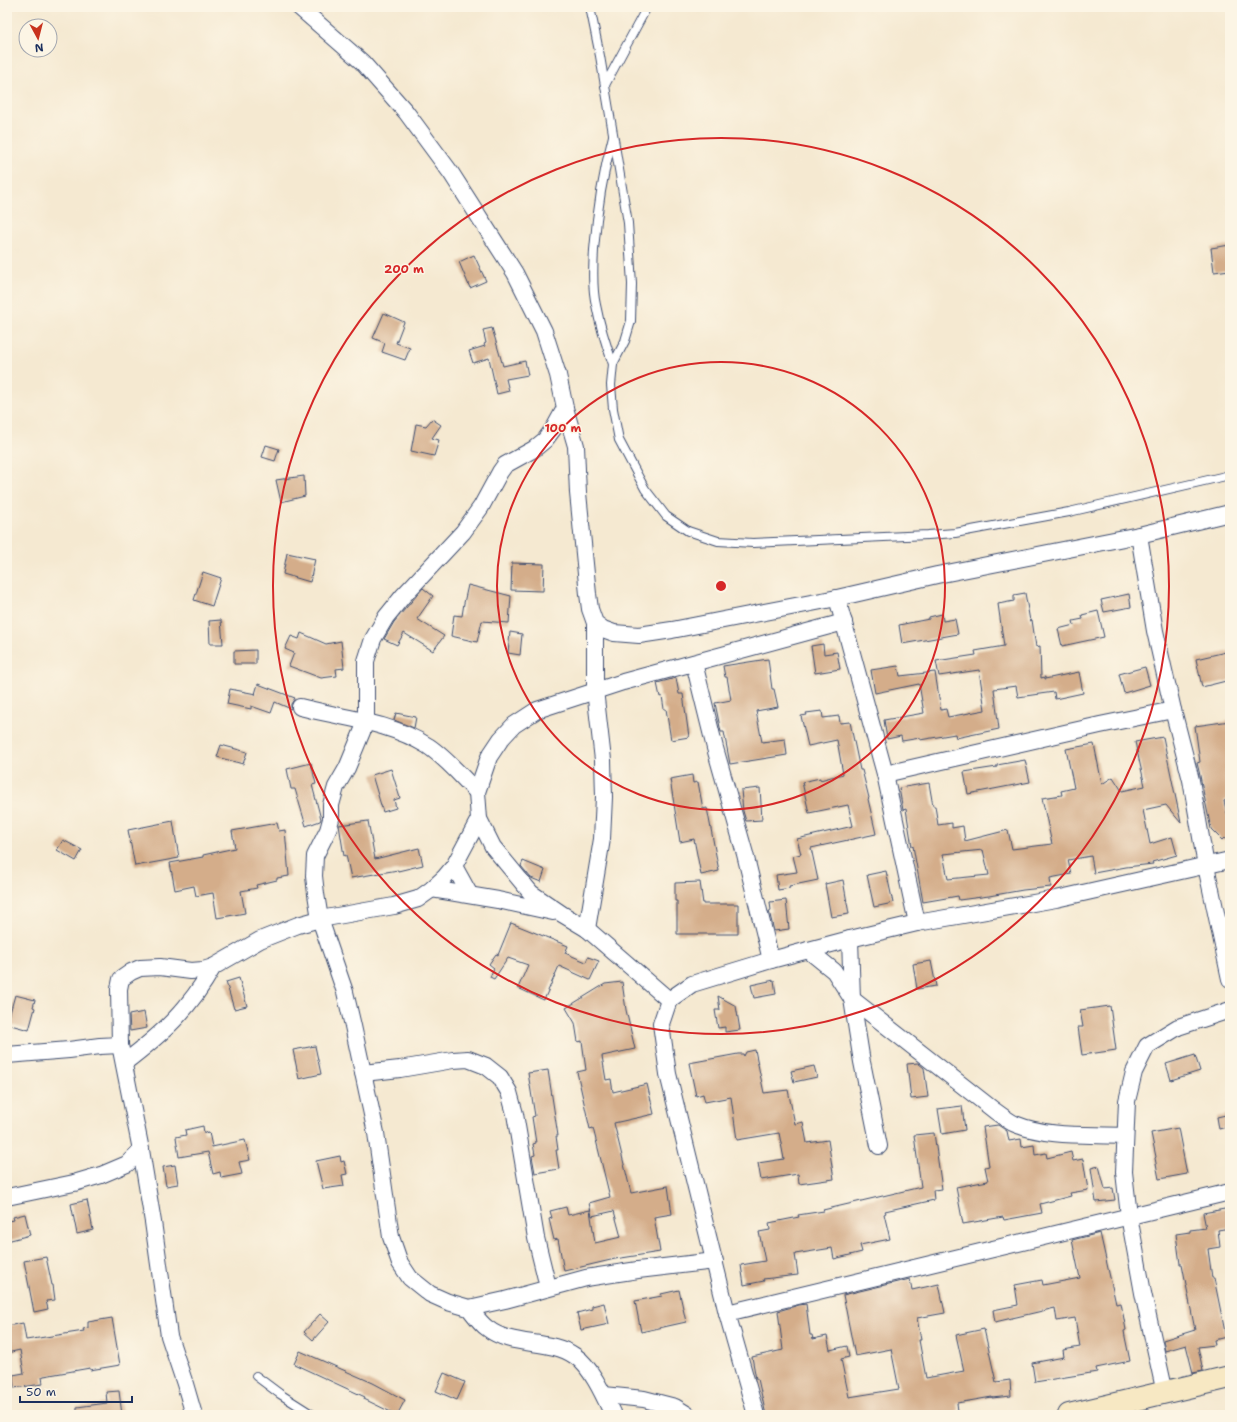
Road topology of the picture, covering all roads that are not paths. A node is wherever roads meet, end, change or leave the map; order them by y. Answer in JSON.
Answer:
{"nodes":[{"id":1,"x":299,"y":7,"type":"edge"},
{"id":2,"x":590,"y":7,"type":"edge"},
{"id":3,"x":647,"y":7,"type":"edge"},
{"id":4,"x":605,"y":85,"type":"junction"},
{"id":5,"x":614,"y":133,"type":"junction"},
{"id":6,"x":613,"y":364,"type":"junction"},
{"id":7,"x":565,"y":408,"type":"junction"},
{"id":8,"x":1230,"y":475,"type":"edge"},
{"id":9,"x":1230,"y":514,"type":"edge"},
{"id":10,"x":1139,"y":535,"type":"junction"},
{"id":11,"x":837,"y":598,"type":"junction"},
{"id":12,"x":844,"y":622,"type":"junction"},
{"id":13,"x":595,"y":623,"type":"junction"},
{"id":14,"x":694,"y":663,"type":"junction"},
{"id":15,"x":595,"y":690,"type":"junction"},
{"id":16,"x":300,"y":707,"type":"dead end"},
{"id":17,"x":1173,"y":710,"type":"junction"},
{"id":18,"x":366,"y":722,"type":"junction"},
{"id":19,"x":884,"y":774,"type":"junction"},
{"id":20,"x":477,"y":792,"type":"junction"},
{"id":21,"x":479,"y":819,"type":"junction"},
{"id":22,"x":1230,"y":860,"type":"edge"},
{"id":23,"x":454,"y":866,"type":"junction"},
{"id":24,"x":1206,"y":866,"type":"junction"},
{"id":25,"x":432,"y":889,"type":"junction"},
{"id":26,"x":470,"y":895,"type":"junction"},
{"id":27,"x":562,"y":914,"type":"junction"},
{"id":28,"x":320,"y":919,"type":"junction"},
{"id":29,"x":917,"y":923,"type":"junction"},
{"id":30,"x":587,"y":929,"type":"junction"},
{"id":31,"x":850,"y":939,"type":"junction"},
{"id":32,"x":808,"y":950,"type":"junction"},
{"id":33,"x":771,"y":960,"type":"junction"},
{"id":34,"x":213,"y":967,"type":"junction"},
{"id":35,"x":1230,"y":979,"type":"edge"},
{"id":36,"x":852,"y":999,"type":"junction"},
{"id":37,"x":669,"y":1000,"type":"junction"},
{"id":38,"x":1230,"y":1010,"type":"edge"},
{"id":39,"x":120,"y":1045,"type":"junction"},
{"id":40,"x":7,"y":1055,"type":"edge"},
{"id":41,"x":124,"y":1062,"type":"junction"},
{"id":42,"x":363,"y":1073,"type":"junction"},
{"id":43,"x":1125,"y":1136,"type":"junction"},
{"id":44,"x":879,"y":1146,"type":"dead end"},
{"id":45,"x":141,"y":1150,"type":"junction"},
{"id":46,"x":1230,"y":1192,"type":"edge"},
{"id":47,"x":7,"y":1197,"type":"edge"},
{"id":48,"x":1129,"y":1216,"type":"junction"},
{"id":49,"x":715,"y":1261,"type":"junction"},
{"id":50,"x":548,"y":1288,"type":"junction"},
{"id":51,"x":469,"y":1308,"type":"junction"},
{"id":52,"x":727,"y":1313,"type":"junction"},
{"id":53,"x":256,"y":1376,"type":"dead end"},
{"id":54,"x":1230,"y":1377,"type":"edge"},
{"id":55,"x":1165,"y":1393,"type":"junction"},
{"id":56,"x":604,"y":1395,"type":"junction"},
{"id":57,"x":675,"y":1412,"type":"edge"},
{"id":58,"x":194,"y":1415,"type":"edge"},
{"id":59,"x":313,"y":1415,"type":"edge"},
{"id":60,"x":613,"y":1415,"type":"edge"},
{"id":61,"x":756,"y":1415,"type":"edge"},
{"id":62,"x":1069,"y":1415,"type":"edge"}],
"edges":[{"from":1,"to":7,"type":"street"},
{"from":2,"to":4,"type":"lane"},
{"from":3,"to":4,"type":"lane"},
{"from":4,"to":5,"type":"lane"},
{"from":5,"to":6,"type":"lane"},
{"from":5,"to":6,"type":"lane"},
{"from":6,"to":8,"type":"lane"},
{"from":7,"to":13,"type":"street"},
{"from":7,"to":18,"type":"street"},
{"from":9,"to":10,"type":"street"},
{"from":10,"to":11,"type":"street"},
{"from":10,"to":17,"type":"street"},
{"from":11,"to":12,"type":"street"},
{"from":11,"to":13,"type":"street"},
{"from":12,"to":14,"type":"street"},
{"from":12,"to":19,"type":"street"},
{"from":13,"to":15,"type":"street"},
{"from":14,"to":15,"type":"street"},
{"from":14,"to":33,"type":"street"},
{"from":15,"to":20,"type":"street"},
{"from":15,"to":30,"type":"street"},
{"from":16,"to":18,"type":"street"},
{"from":17,"to":19,"type":"street"},
{"from":17,"to":24,"type":"street"},
{"from":18,"to":20,"type":"street"},
{"from":18,"to":28,"type":"street"},
{"from":19,"to":29,"type":"street"},
{"from":20,"to":21,"type":"street"},
{"from":21,"to":23,"type":"street"},
{"from":21,"to":27,"type":"street"},
{"from":22,"to":24,"type":"street"},
{"from":23,"to":25,"type":"street"},
{"from":23,"to":26,"type":"street"},
{"from":24,"to":29,"type":"street"},
{"from":24,"to":35,"type":"street"},
{"from":25,"to":26,"type":"street"},
{"from":25,"to":28,"type":"street"},
{"from":26,"to":27,"type":"street"},
{"from":27,"to":30,"type":"street"},
{"from":28,"to":34,"type":"street"},
{"from":28,"to":42,"type":"street"},
{"from":29,"to":31,"type":"street"},
{"from":30,"to":37,"type":"street"},
{"from":31,"to":32,"type":"street"},
{"from":31,"to":36,"type":"street"},
{"from":32,"to":33,"type":"street"},
{"from":32,"to":36,"type":"street"},
{"from":33,"to":37,"type":"street"},
{"from":34,"to":39,"type":"street"},
{"from":34,"to":41,"type":"street"},
{"from":36,"to":43,"type":"street"},
{"from":36,"to":44,"type":"street"},
{"from":37,"to":49,"type":"street"},
{"from":38,"to":43,"type":"street"},
{"from":39,"to":40,"type":"street"},
{"from":39,"to":41,"type":"street"},
{"from":41,"to":45,"type":"street"},
{"from":42,"to":50,"type":"street"},
{"from":42,"to":51,"type":"street"},
{"from":43,"to":48,"type":"street"},
{"from":45,"to":47,"type":"street"},
{"from":45,"to":58,"type":"street"},
{"from":46,"to":48,"type":"street"},
{"from":48,"to":52,"type":"street"},
{"from":48,"to":55,"type":"street"},
{"from":49,"to":50,"type":"street"},
{"from":49,"to":52,"type":"street"},
{"from":50,"to":51,"type":"street"},
{"from":51,"to":56,"type":"street"},
{"from":52,"to":61,"type":"street"},
{"from":53,"to":59,"type":"lane"},
{"from":54,"to":55,"type":"street"},
{"from":55,"to":62,"type":"street"},
{"from":56,"to":57,"type":"street"},
{"from":56,"to":60,"type":"street"}]}
